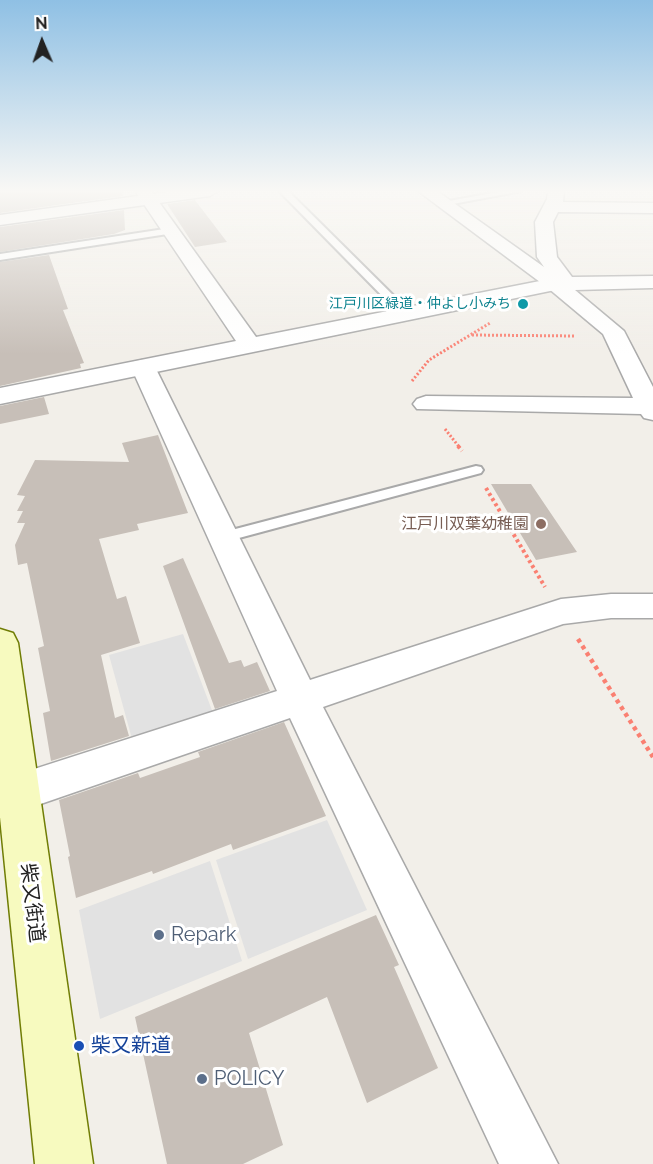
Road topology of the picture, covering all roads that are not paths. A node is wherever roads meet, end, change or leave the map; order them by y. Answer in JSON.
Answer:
{"nodes":[{"id":1,"x":77,"y":245,"type":"edge"},
{"id":2,"x":181,"y":245,"type":"edge"},
{"id":3,"x":337,"y":245,"type":"edge"},
{"id":4,"x":507,"y":245,"type":"edge"},
{"id":5,"x":546,"y":245,"type":"edge"},
{"id":6,"x":0,"y":257,"type":"edge"},
{"id":7,"x":653,"y":282,"type":"edge"},
{"id":8,"x":565,"y":283,"type":"junction"},
{"id":9,"x":406,"y":314,"type":"junction"},
{"id":10,"x":250,"y":345,"type":"junction"},
{"id":11,"x":143,"y":367,"type":"junction"},
{"id":12,"x":0,"y":396,"type":"edge"},
{"id":13,"x":426,"y":404,"type":"road end"},
{"id":14,"x":652,"y":408,"type":"edge"},
{"id":15,"x":476,"y":470,"type":"road end"},
{"id":16,"x":224,"y":537,"type":"junction"},
{"id":17,"x":653,"y":606,"type":"edge"},
{"id":18,"x":0,"y":643,"type":"edge"},
{"id":19,"x":300,"y":699,"type":"junction"},
{"id":20,"x":9,"y":796,"type":"edge"},
{"id":21,"x":64,"y":1164,"type":"edge"},
{"id":22,"x":529,"y":1164,"type":"edge"}],
"edges":[{"from":1,"to":6,"type":"lane"},
{"from":2,"to":10,"type":"street"},
{"from":3,"to":9,"type":"lane"},
{"from":4,"to":8,"type":"street"},
{"from":5,"to":8,"type":"street"},
{"from":7,"to":8,"type":"street"},
{"from":8,"to":9,"type":"street"},
{"from":8,"to":14,"type":"street"},
{"from":9,"to":10,"type":"street"},
{"from":10,"to":11,"type":"street"},
{"from":11,"to":12,"type":"street"},
{"from":11,"to":16,"type":"street"},
{"from":13,"to":14,"type":"street"},
{"from":15,"to":16,"type":"lane"},
{"from":16,"to":19,"type":"street"},
{"from":17,"to":19,"type":"street"},
{"from":18,"to":20,"type":"main road","name":"柴又街道"},
{"from":19,"to":20,"type":"street"},
{"from":19,"to":22,"type":"street"},
{"from":20,"to":21,"type":"main road","name":"柴又街道"}]}
